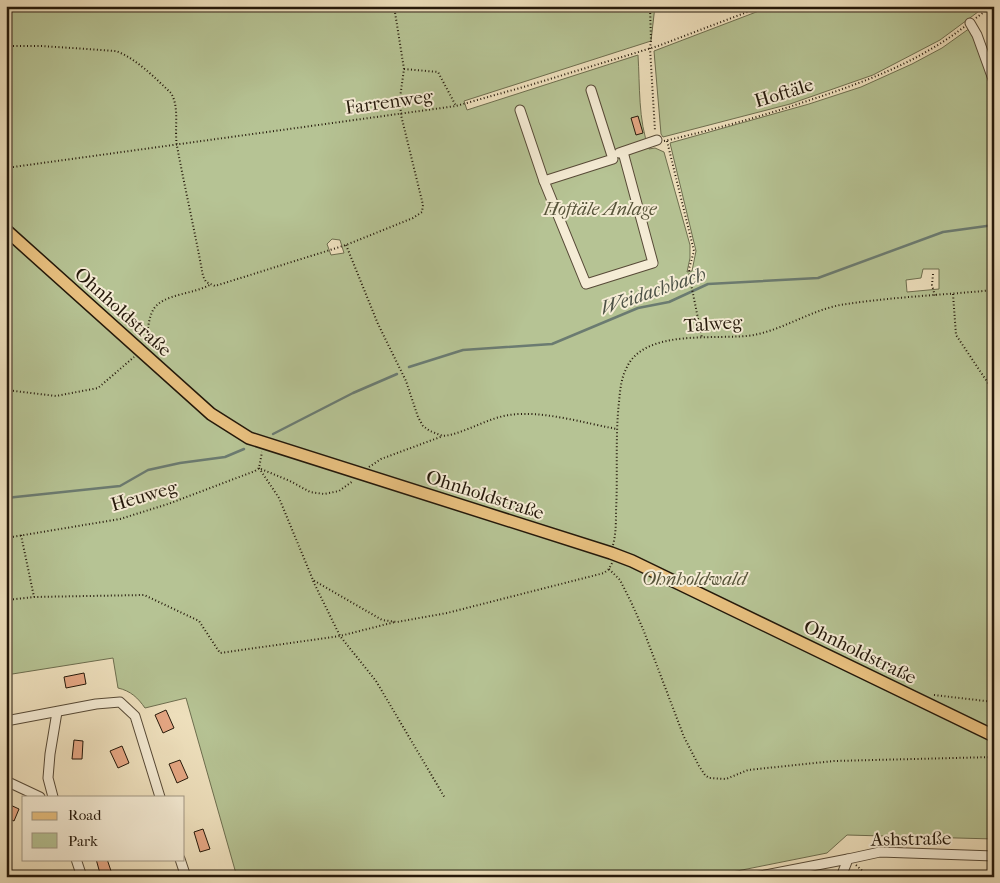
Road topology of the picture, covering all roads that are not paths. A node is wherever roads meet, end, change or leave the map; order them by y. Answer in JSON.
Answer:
{"nodes":[{"id":1,"x":970,"y":23,"type":"road end"},
{"id":2,"x":993,"y":80,"type":"edge"},
{"id":3,"x":591,"y":90,"type":"dead end"},
{"id":4,"x":520,"y":110,"type":"dead end"},
{"id":5,"x":662,"y":140,"type":"road end"},
{"id":6,"x":623,"y":152,"type":"junction"},
{"id":7,"x":612,"y":156,"type":"junction"},
{"id":8,"x":544,"y":181,"type":"junction"},
{"id":9,"x":6,"y":230,"type":"edge"},
{"id":10,"x":57,"y":712,"type":"junction"},
{"id":11,"x":6,"y":721,"type":"edge"},
{"id":12,"x":994,"y":736,"type":"edge"},
{"id":13,"x":6,"y":781,"type":"edge"},
{"id":14,"x":38,"y":796,"type":"edge"},
{"id":15,"x":53,"y":796,"type":"edge"},
{"id":16,"x":160,"y":796,"type":"edge"},
{"id":17,"x":994,"y":856,"type":"edge"},
{"id":18,"x":848,"y":859,"type":"junction"},
{"id":19,"x":76,"y":860,"type":"edge"},
{"id":20,"x":180,"y":860,"type":"edge"},
{"id":21,"x":82,"y":877,"type":"edge"},
{"id":22,"x":186,"y":877,"type":"edge"},
{"id":23,"x":755,"y":877,"type":"edge"},
{"id":24,"x":841,"y":877,"type":"edge"}],
"edges":[{"from":1,"to":2,"type":"street"},
{"from":3,"to":7,"type":"street"},
{"from":4,"to":8,"type":"street"},
{"from":5,"to":6,"type":"street"},
{"from":6,"to":7,"type":"street"},
{"from":6,"to":8,"type":"street"},
{"from":7,"to":8,"type":"street"},
{"from":9,"to":12,"type":"main road","name":"Ohnholdstraße"},
{"from":10,"to":11,"type":"street"},
{"from":10,"to":15,"type":"street"},
{"from":10,"to":16,"type":"street"},
{"from":13,"to":14,"type":"street"},
{"from":17,"to":18,"type":"street","name":"Ashstraße"},
{"from":18,"to":23,"type":"street"},
{"from":18,"to":24,"type":"street","name":"Ashstraße"},
{"from":19,"to":21,"type":"street"},
{"from":20,"to":22,"type":"street"}]}
